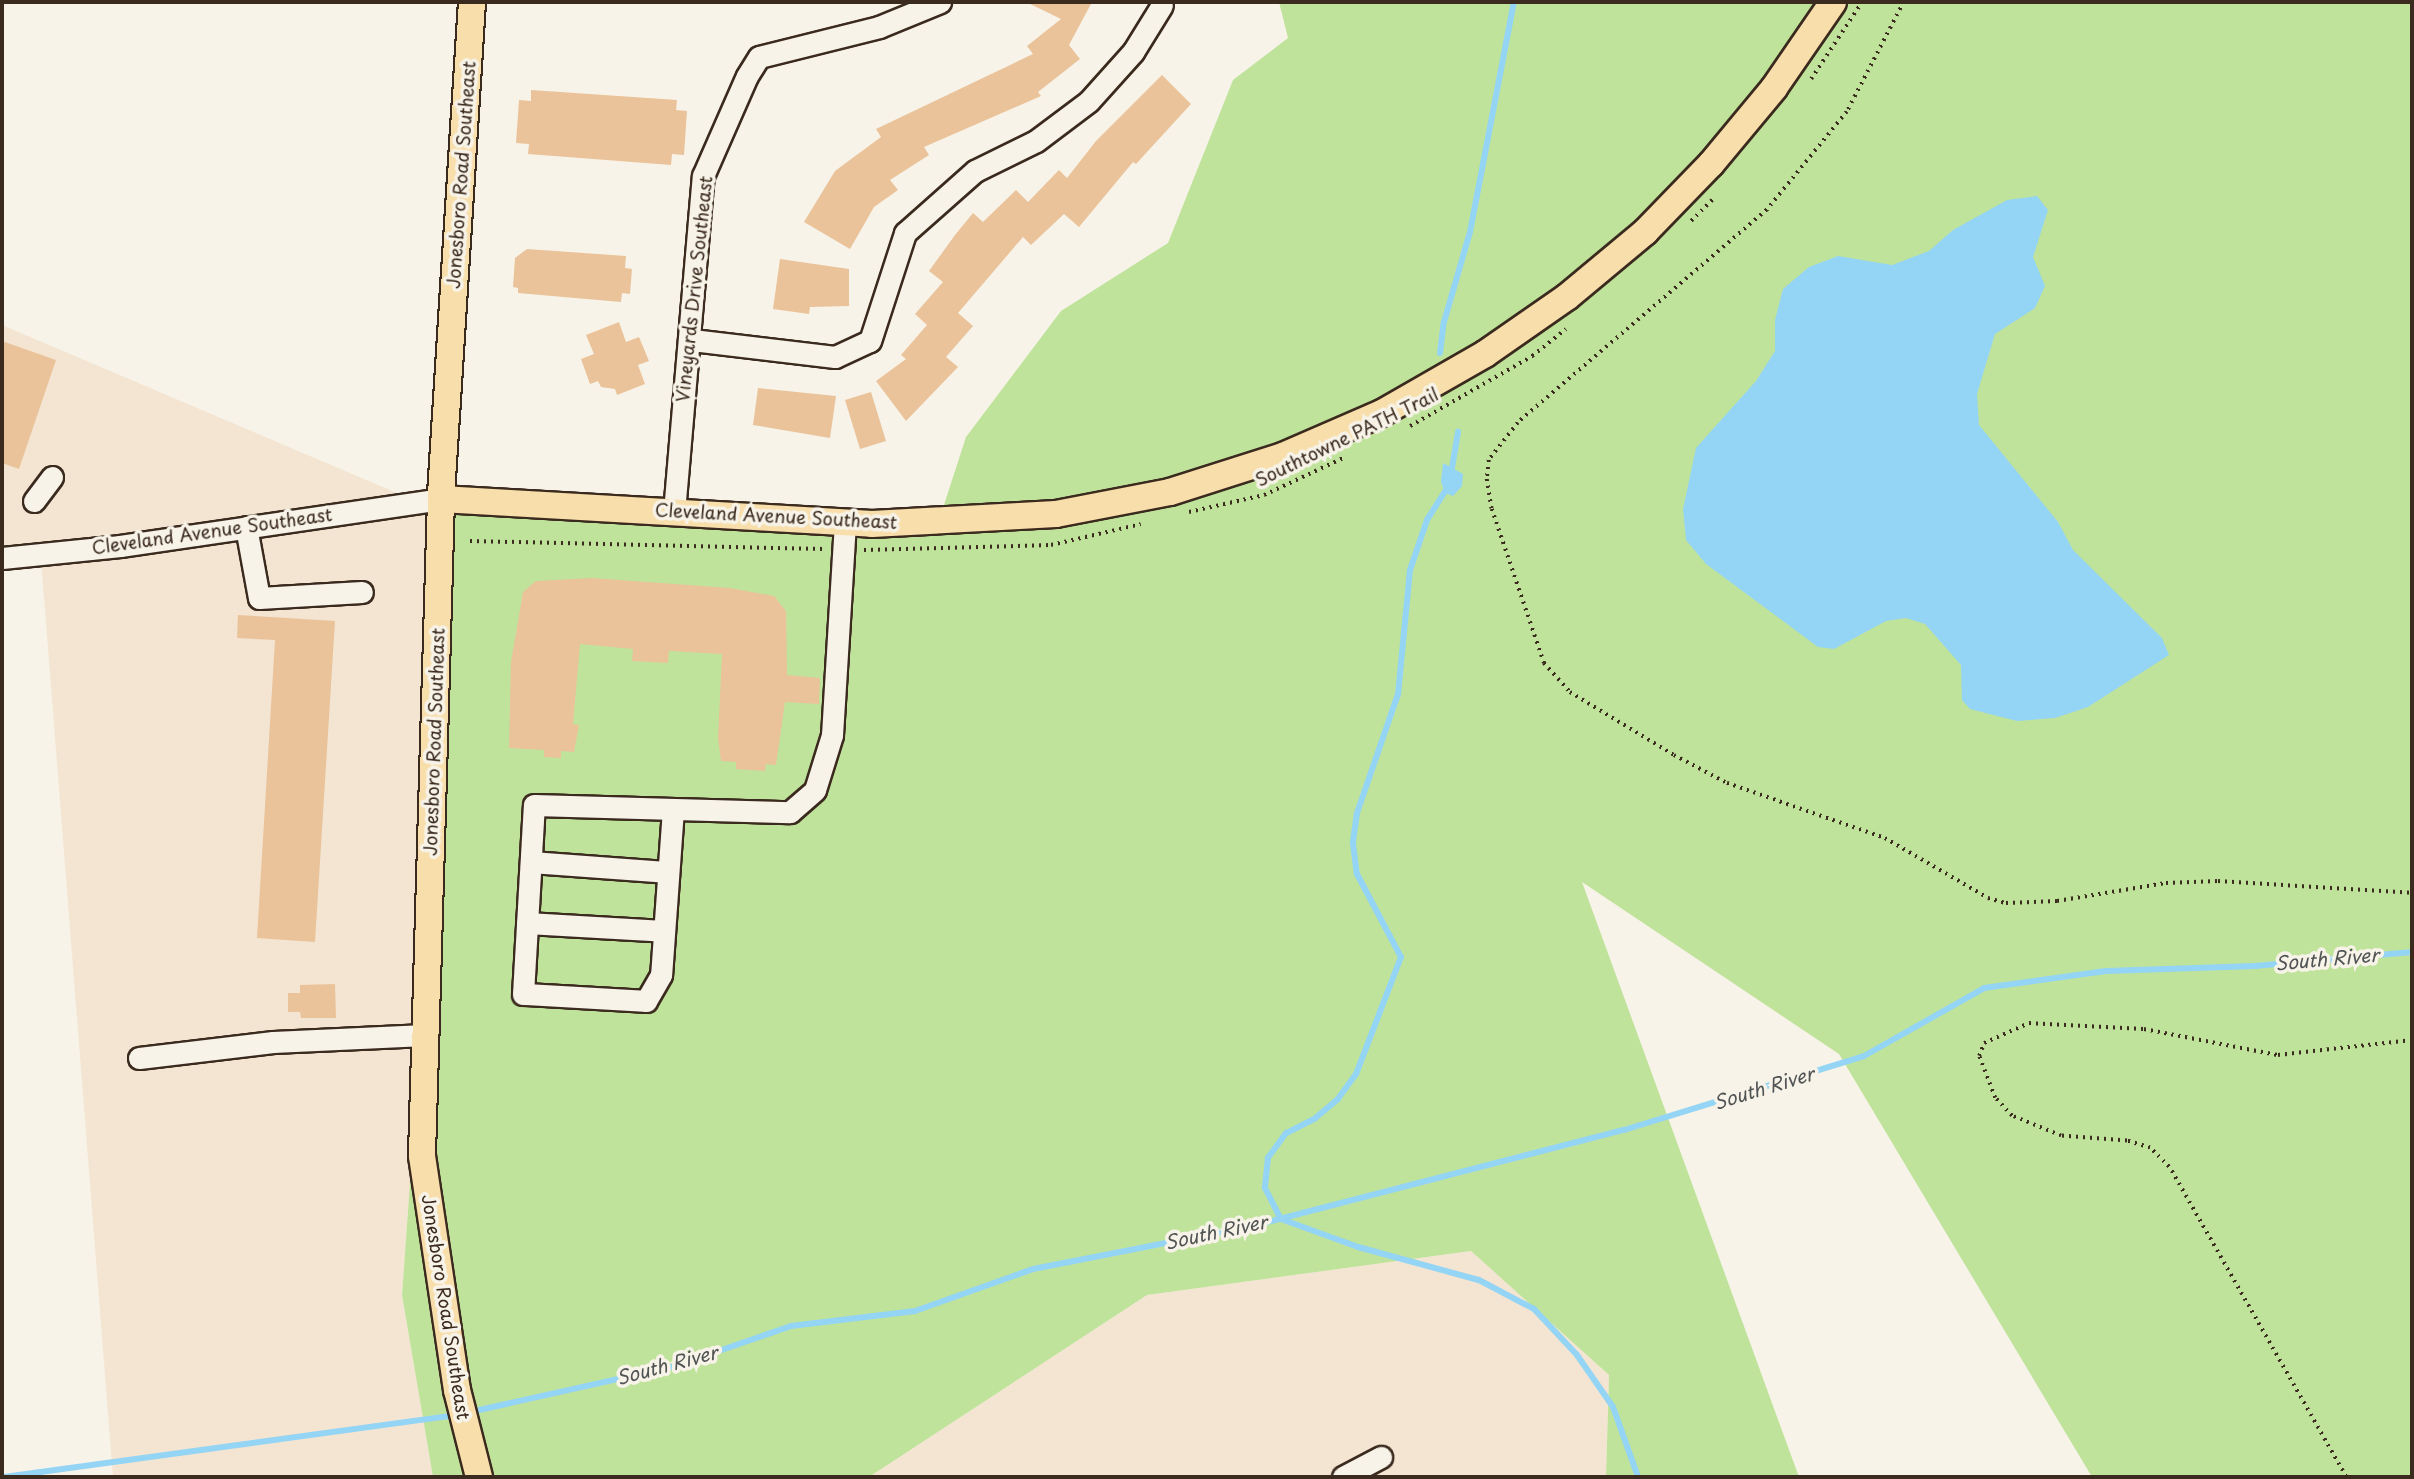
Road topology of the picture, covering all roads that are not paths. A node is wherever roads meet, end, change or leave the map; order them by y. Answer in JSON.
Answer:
{"nodes":[{"id":1,"x":472,"y":2,"type":"edge"},
{"id":2,"x":940,"y":2,"type":"edge"},
{"id":3,"x":1833,"y":2,"type":"edge"},
{"id":4,"x":1162,"y":5,"type":"dead end"},
{"id":5,"x":692,"y":340,"type":"junction"},
{"id":6,"x":52,"y":477,"type":"dead end"},
{"id":7,"x":441,"y":499,"type":"junction"},
{"id":8,"x":34,"y":501,"type":"dead end"},
{"id":9,"x":674,"y":512,"type":"junction"},
{"id":10,"x":845,"y":522,"type":"junction"},
{"id":11,"x":246,"y":527,"type":"junction"},
{"id":12,"x":2,"y":558,"type":"edge"},
{"id":13,"x":362,"y":592,"type":"dead end"},
{"id":14,"x":673,"y":809,"type":"junction"},
{"id":15,"x":531,"y":862,"type":"junction"},
{"id":16,"x":666,"y":872,"type":"junction"},
{"id":17,"x":527,"y":923,"type":"junction"},
{"id":18,"x":664,"y":931,"type":"junction"},
{"id":19,"x":425,"y":1035,"type":"junction"},
{"id":20,"x":139,"y":1058,"type":"dead end"},
{"id":21,"x":1381,"y":1457,"type":"dead end"},
{"id":22,"x":478,"y":1475,"type":"edge"},
{"id":23,"x":1343,"y":1477,"type":"edge"}],
"edges":[{"from":1,"to":7,"type":"main road","name":"Jonesboro Road Southeast"},
{"from":2,"to":5,"type":"street","name":"Vineyards Drive Southeast"},
{"from":3,"to":10,"type":"main road","name":"Cleveland Avenue Southeast"},
{"from":4,"to":5,"type":"street"},
{"from":5,"to":9,"type":"street","name":"Vineyards Drive Southeast"},
{"from":6,"to":8,"type":"street"},
{"from":7,"to":9,"type":"main road","name":"Cleveland Avenue Southeast"},
{"from":7,"to":11,"type":"street","name":"Cleveland Avenue Southeast"},
{"from":7,"to":19,"type":"main road","name":"Jonesboro Road Southeast"},
{"from":9,"to":10,"type":"main road","name":"Cleveland Avenue Southeast"},
{"from":10,"to":14,"type":"street"},
{"from":11,"to":12,"type":"street","name":"Cleveland Avenue Southeast"},
{"from":11,"to":13,"type":"street"},
{"from":14,"to":15,"type":"street"},
{"from":14,"to":16,"type":"street"},
{"from":15,"to":16,"type":"street"},
{"from":15,"to":17,"type":"street"},
{"from":16,"to":18,"type":"street"},
{"from":17,"to":18,"type":"street"},
{"from":17,"to":18,"type":"street"},
{"from":19,"to":20,"type":"street"},
{"from":19,"to":22,"type":"main road","name":"Jonesboro Road Southeast"},
{"from":21,"to":23,"type":"street"}]}
